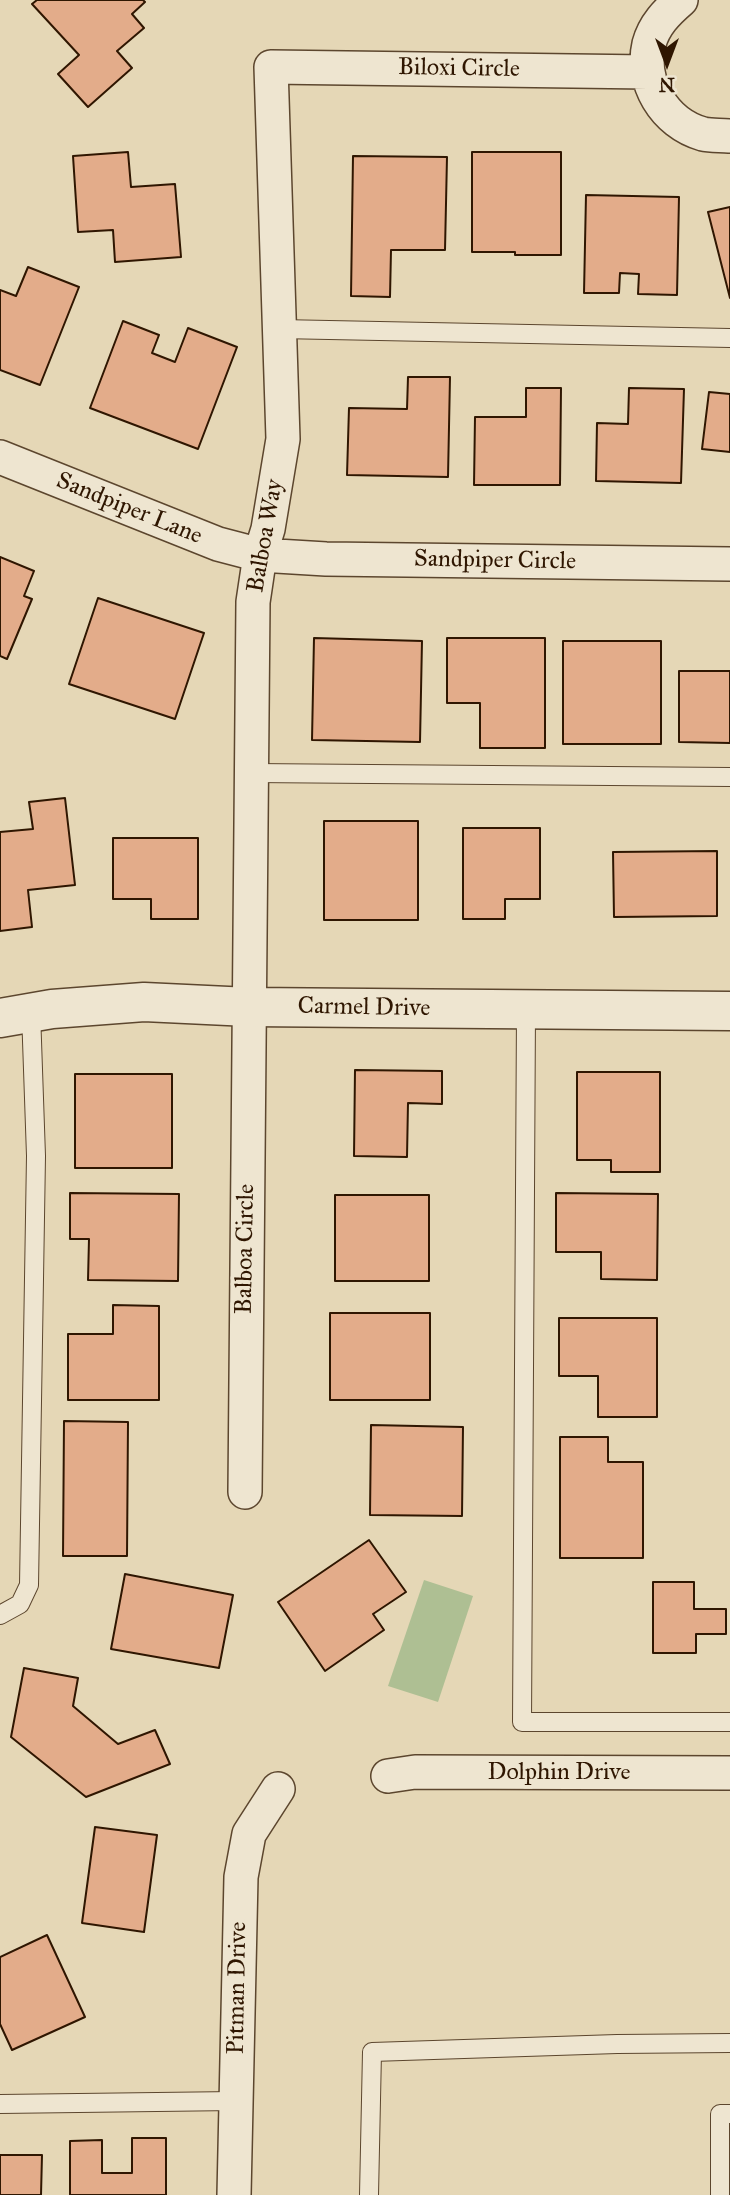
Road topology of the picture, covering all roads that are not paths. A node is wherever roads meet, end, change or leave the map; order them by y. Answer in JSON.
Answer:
{"nodes":[{"id":1,"x":681,"y":0,"type":"edge"},
{"id":2,"x":271,"y":67,"type":"joint"},
{"id":3,"x":648,"y":72,"type":"junction"},
{"id":4,"x":730,"y":136,"type":"edge"},
{"id":5,"x":279,"y":329,"type":"junction"},
{"id":6,"x":730,"y":338,"type":"edge"},
{"id":7,"x":0,"y":457,"type":"edge"},
{"id":8,"x":260,"y":555,"type":"junction"},
{"id":9,"x":730,"y":564,"type":"edge"},
{"id":10,"x":252,"y":773,"type":"junction"},
{"id":11,"x":730,"y":777,"type":"edge"},
{"id":12,"x":249,"y":1007,"type":"junction"},
{"id":13,"x":526,"y":1011,"type":"junction"},
{"id":14,"x":730,"y":1011,"type":"edge"},
{"id":15,"x":15,"y":1015,"type":"edge"},
{"id":16,"x":244,"y":1492,"type":"dead end"},
{"id":17,"x":0,"y":1615,"type":"edge"},
{"id":18,"x":730,"y":1722,"type":"edge"},
{"id":19,"x":730,"y":1773,"type":"edge"},
{"id":20,"x":388,"y":1776,"type":"dead end"},
{"id":21,"x":278,"y":1789,"type":"dead end"},
{"id":22,"x":730,"y":2043,"type":"edge"},
{"id":23,"x":235,"y":2101,"type":"junction"},
{"id":24,"x":0,"y":2104,"type":"edge"},
{"id":25,"x":730,"y":2114,"type":"edge"},
{"id":26,"x":234,"y":2195,"type":"edge"},
{"id":27,"x":369,"y":2195,"type":"edge"},
{"id":28,"x":720,"y":2195,"type":"edge"}],
"edges":[{"from":1,"to":3,"type":"street"},
{"from":2,"to":3,"type":"street","name":"Biloxi Circle"},
{"from":2,"to":5,"type":"street","name":"Balboa Way"},
{"from":3,"to":4,"type":"street"},
{"from":5,"to":6,"type":"lane"},
{"from":5,"to":8,"type":"street","name":"Balboa Way"},
{"from":7,"to":8,"type":"street","name":"Sandpiper Lane"},
{"from":8,"to":9,"type":"street","name":"Sandpiper Circle"},
{"from":8,"to":10,"type":"street","name":"Balboa Way"},
{"from":10,"to":11,"type":"lane"},
{"from":10,"to":12,"type":"street","name":"Balboa Way"},
{"from":12,"to":13,"type":"street","name":"Carmel Drive"},
{"from":12,"to":15,"type":"street","name":"Carmel Drive"},
{"from":12,"to":16,"type":"street","name":"Balboa Circle"},
{"from":13,"to":14,"type":"street","name":"Carmel Drive"},
{"from":13,"to":18,"type":"lane"},
{"from":15,"to":17,"type":"lane"},
{"from":19,"to":20,"type":"street","name":"Dolphin Drive"},
{"from":21,"to":23,"type":"street","name":"Pitman Drive"},
{"from":22,"to":27,"type":"lane"},
{"from":23,"to":24,"type":"lane"},
{"from":23,"to":26,"type":"street","name":"Pitman Drive"},
{"from":25,"to":28,"type":"lane"}]}
